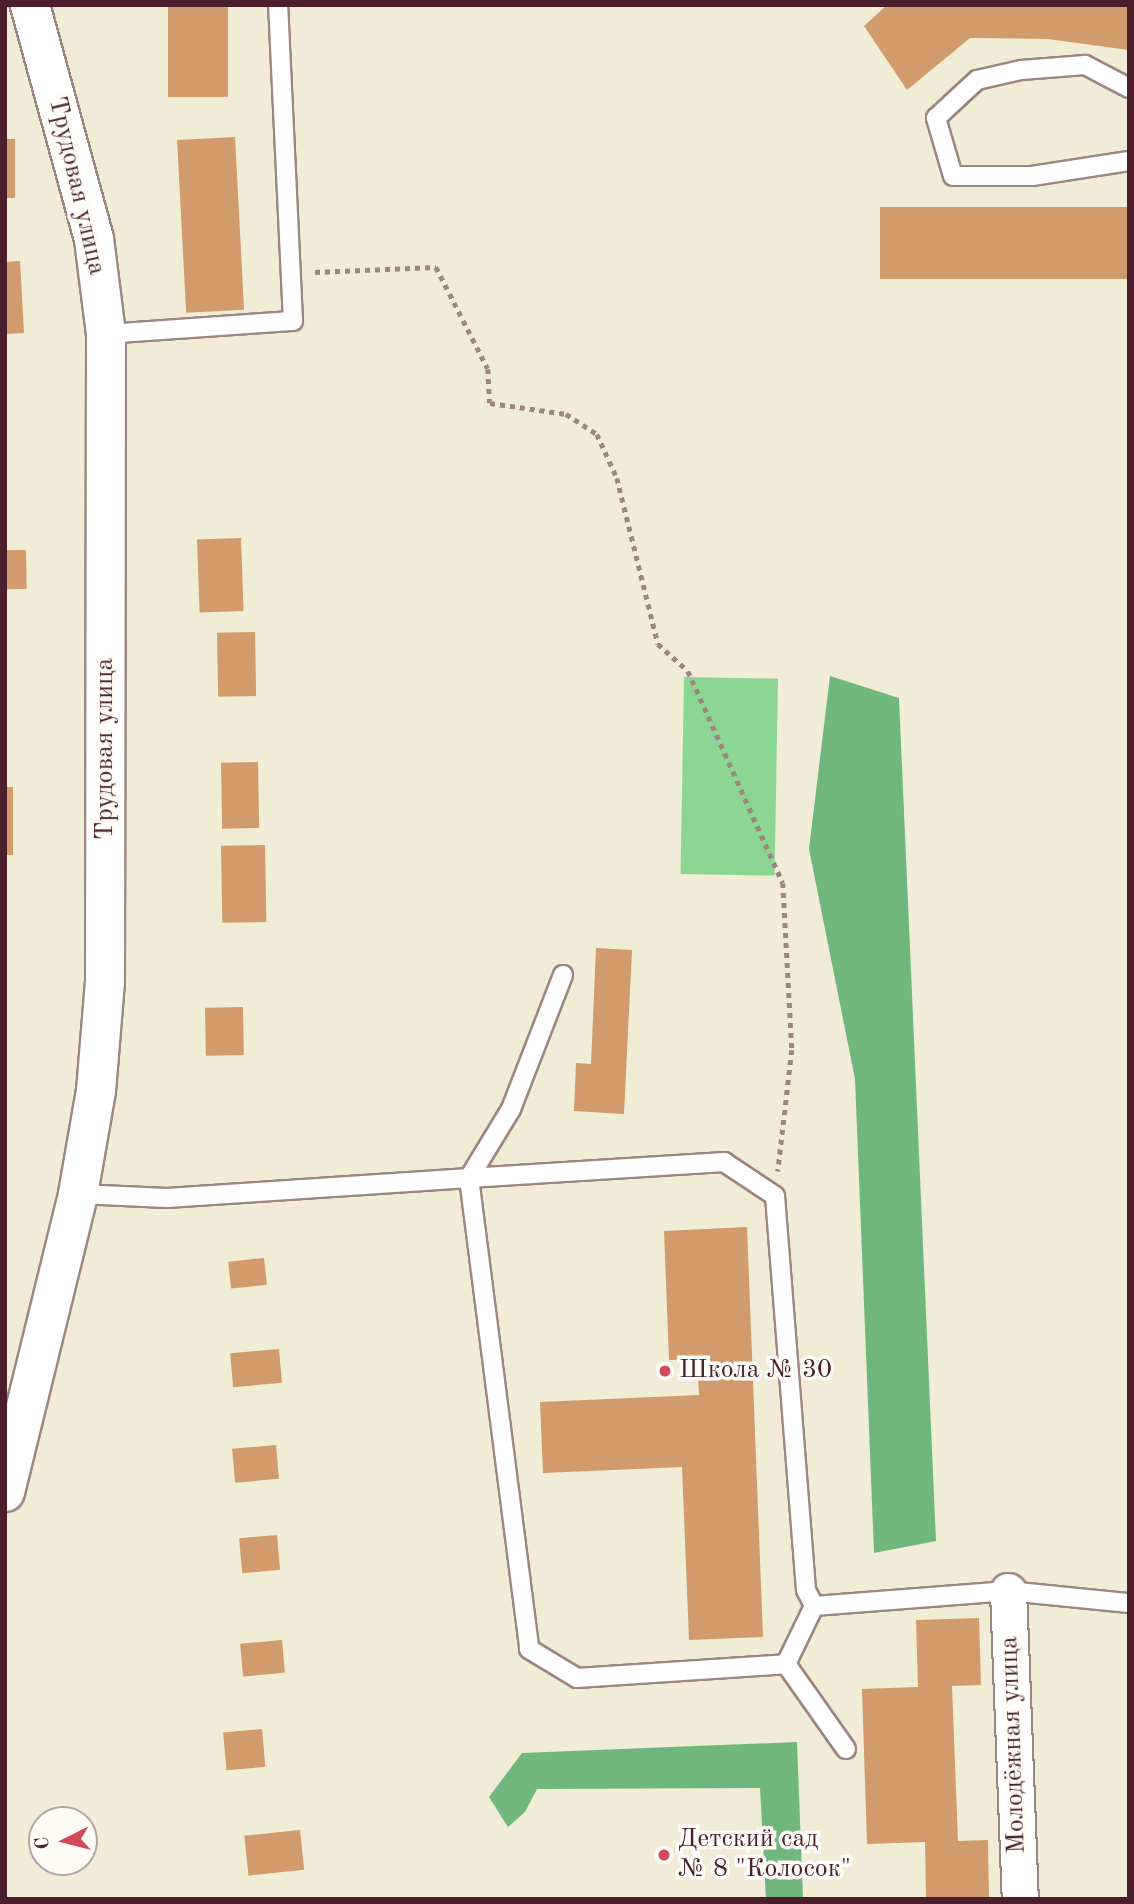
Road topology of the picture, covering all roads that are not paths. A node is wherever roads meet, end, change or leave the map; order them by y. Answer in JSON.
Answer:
{"nodes":[{"id":1,"x":30,"y":5,"type":"edge"},
{"id":2,"x":278,"y":5,"type":"edge"},
{"id":3,"x":1129,"y":88,"type":"edge"},
{"id":4,"x":1129,"y":161,"type":"edge"},
{"id":5,"x":106,"y":334,"type":"junction"},
{"id":6,"x":563,"y":975,"type":"dead end"},
{"id":7,"x":469,"y":1178,"type":"junction"},
{"id":8,"x":78,"y":1194,"type":"junction"},
{"id":9,"x":5,"y":1492,"type":"edge"},
{"id":10,"x":1008,"y":1591,"type":"junction"},
{"id":11,"x":1129,"y":1603,"type":"edge"},
{"id":12,"x":814,"y":1606,"type":"junction"},
{"id":13,"x":786,"y":1664,"type":"junction"},
{"id":14,"x":846,"y":1749,"type":"dead end"},
{"id":15,"x":1020,"y":1899,"type":"edge"}],
"edges":[{"from":1,"to":5,"type":"main road","name":"Трудовая улица"},
{"from":2,"to":5,"type":"lane"},
{"from":3,"to":4,"type":"lane"},
{"from":5,"to":8,"type":"main road","name":"Трудовая улица"},
{"from":6,"to":7,"type":"lane"},
{"from":7,"to":8,"type":"lane"},
{"from":7,"to":12,"type":"lane"},
{"from":7,"to":13,"type":"lane"},
{"from":8,"to":9,"type":"main road","name":"Трудовая улица"},
{"from":10,"to":11,"type":"lane"},
{"from":10,"to":12,"type":"lane"},
{"from":10,"to":15,"type":"street","name":"Молодёжная улица"},
{"from":12,"to":13,"type":"lane"},
{"from":13,"to":14,"type":"lane"}]}
